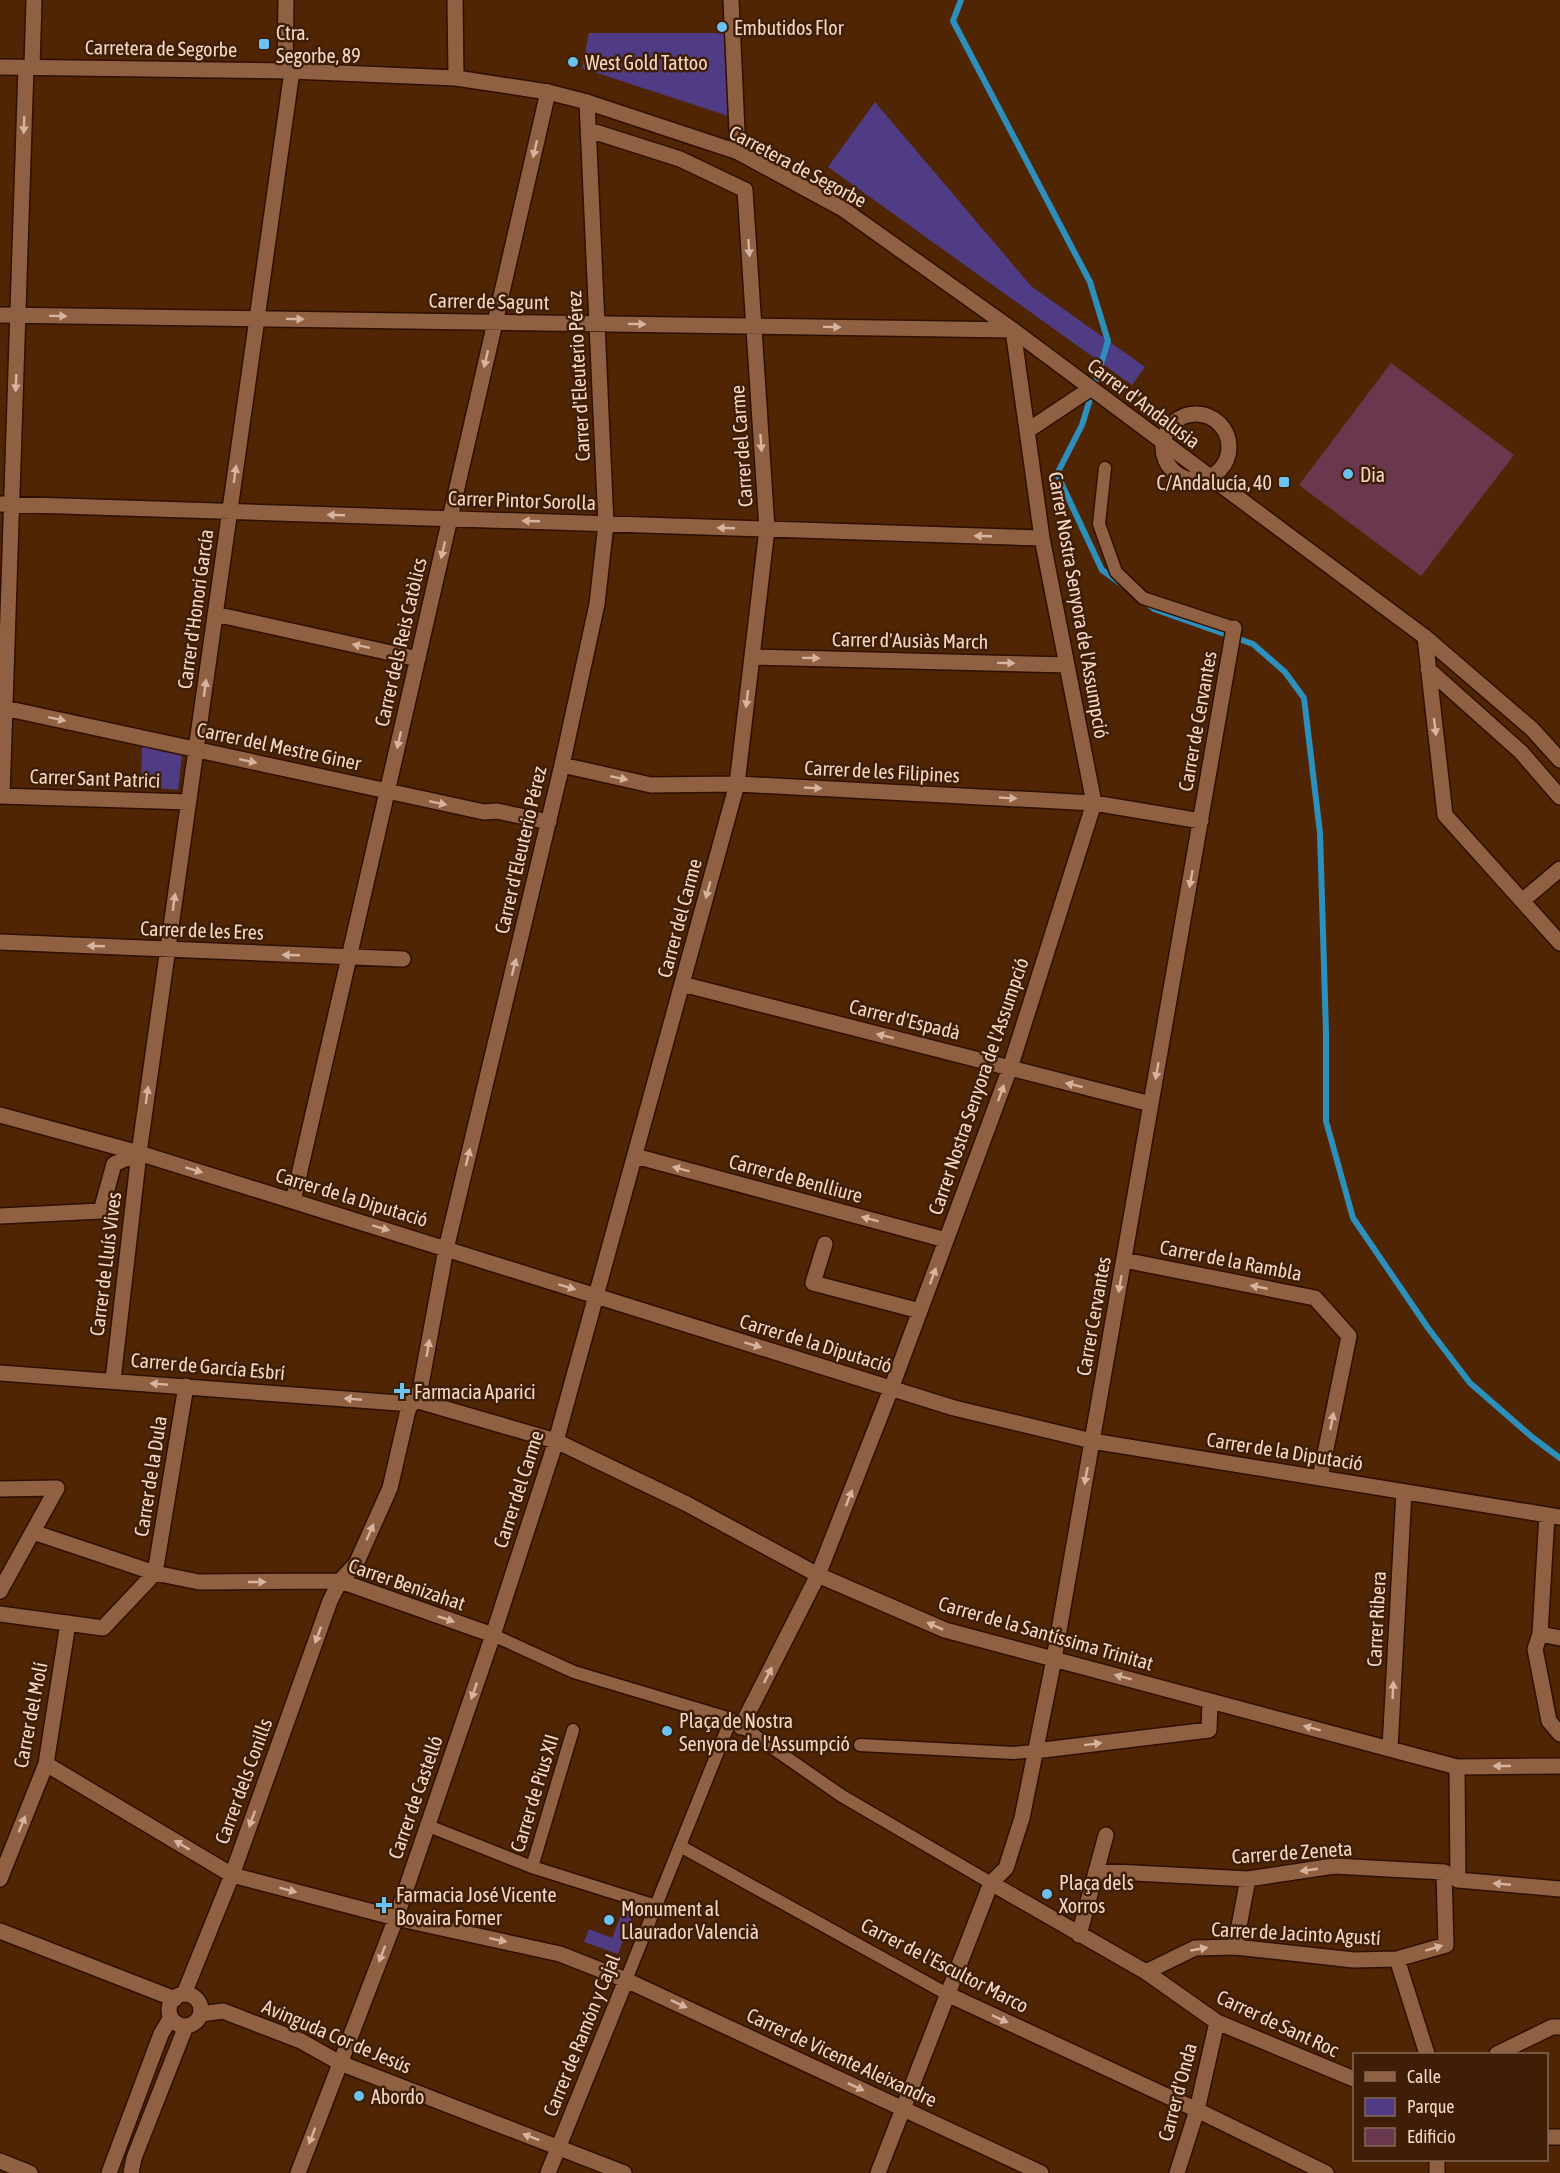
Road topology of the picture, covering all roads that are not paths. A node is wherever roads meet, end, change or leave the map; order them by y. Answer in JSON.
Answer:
{"nodes":[{"id":1,"x":34,"y":0,"type":"edge"},
{"id":2,"x":286,"y":0,"type":"edge"},
{"id":3,"x":455,"y":0,"type":"edge"},
{"id":4,"x":731,"y":0,"type":"edge"},
{"id":5,"x":0,"y":66,"type":"edge"},
{"id":6,"x":29,"y":67,"type":"junction"},
{"id":7,"x":289,"y":71,"type":"junction"},
{"id":8,"x":456,"y":78,"type":"junction"},
{"id":9,"x":548,"y":92,"type":"junction"},
{"id":10,"x":587,"y":102,"type":"junction"},
{"id":11,"x":589,"y":130,"type":"junction"},
{"id":12,"x":738,"y":152,"type":"junction"},
{"id":13,"x":0,"y":315,"type":"edge"},
{"id":14,"x":18,"y":315,"type":"junction"},
{"id":15,"x":257,"y":319,"type":"junction"},
{"id":16,"x":495,"y":322,"type":"junction"},
{"id":17,"x":597,"y":324,"type":"junction"},
{"id":18,"x":754,"y":326,"type":"junction"},
{"id":19,"x":1013,"y":330,"type":"junction"},
{"id":20,"x":1090,"y":389,"type":"junction"},
{"id":21,"x":1027,"y":431,"type":"junction"},
{"id":22,"x":1163,"y":443,"type":"junction"},
{"id":23,"x":1105,"y":468,"type":"dead end"},
{"id":24,"x":1210,"y":478,"type":"junction"},
{"id":25,"x":6,"y":505,"type":"edge"},
{"id":26,"x":230,"y":512,"type":"junction"},
{"id":27,"x":450,"y":519,"type":"junction"},
{"id":28,"x":606,"y":524,"type":"junction"},
{"id":29,"x":767,"y":529,"type":"junction"},
{"id":30,"x":1042,"y":538,"type":"junction"},
{"id":31,"x":215,"y":614,"type":"junction"},
{"id":32,"x":1234,"y":628,"type":"joint"},
{"id":33,"x":1425,"y":637,"type":"junction"},
{"id":34,"x":752,"y":657,"type":"junction"},
{"id":35,"x":418,"y":659,"type":"junction"},
{"id":36,"x":1067,"y":665,"type":"junction"},
{"id":37,"x":1428,"y":669,"type":"junction"},
{"id":38,"x":3,"y":707,"type":"edge"},
{"id":39,"x":196,"y":750,"type":"junction"},
{"id":40,"x":1560,"y":760,"type":"edge"},
{"id":41,"x":562,"y":765,"type":"junction"},
{"id":42,"x":737,"y":784,"type":"junction"},
{"id":43,"x":387,"y":792,"type":"junction"},
{"id":44,"x":1,"y":796,"type":"edge"},
{"id":45,"x":1560,"y":797,"type":"edge"},
{"id":46,"x":189,"y":802,"type":"junction"},
{"id":47,"x":1094,"y":803,"type":"junction"},
{"id":48,"x":1201,"y":821,"type":"junction"},
{"id":49,"x":549,"y":822,"type":"junction"},
{"id":50,"x":1560,"y":869,"type":"edge"},
{"id":51,"x":1522,"y":901,"type":"junction"},
{"id":52,"x":0,"y":942,"type":"edge"},
{"id":53,"x":1560,"y":943,"type":"edge"},
{"id":54,"x":168,"y":950,"type":"junction"},
{"id":55,"x":349,"y":957,"type":"junction"},
{"id":56,"x":403,"y":959,"type":"dead end"},
{"id":57,"x":682,"y":984,"type":"junction"},
{"id":58,"x":1010,"y":1068,"type":"junction"},
{"id":59,"x":1151,"y":1104,"type":"junction"},
{"id":60,"x":0,"y":1115,"type":"edge"},
{"id":61,"x":139,"y":1153,"type":"junction"},
{"id":62,"x":635,"y":1156,"type":"junction"},
{"id":63,"x":293,"y":1201,"type":"junction"},
{"id":64,"x":0,"y":1216,"type":"edge"},
{"id":65,"x":946,"y":1240,"type":"junction"},
{"id":66,"x":825,"y":1245,"type":"dead end"},
{"id":67,"x":446,"y":1249,"type":"junction"},
{"id":68,"x":1124,"y":1260,"type":"junction"},
{"id":69,"x":596,"y":1296,"type":"junction"},
{"id":70,"x":920,"y":1311,"type":"junction"},
{"id":71,"x":0,"y":1373,"type":"edge"},
{"id":72,"x":113,"y":1380,"type":"junction"},
{"id":73,"x":186,"y":1386,"type":"junction"},
{"id":74,"x":891,"y":1389,"type":"junction"},
{"id":75,"x":413,"y":1402,"type":"junction"},
{"id":76,"x":1092,"y":1441,"type":"junction"},
{"id":77,"x":556,"y":1442,"type":"junction"},
{"id":78,"x":1320,"y":1478,"type":"junction"},
{"id":79,"x":0,"y":1489,"type":"edge"},
{"id":80,"x":1404,"y":1492,"type":"junction"},
{"id":81,"x":1554,"y":1516,"type":"edge"},
{"id":82,"x":33,"y":1532,"type":"junction"},
{"id":83,"x":155,"y":1573,"type":"junction"},
{"id":84,"x":818,"y":1575,"type":"junction"},
{"id":85,"x":340,"y":1581,"type":"junction"},
{"id":86,"x":0,"y":1591,"type":"edge"},
{"id":87,"x":0,"y":1614,"type":"edge"},
{"id":88,"x":68,"y":1623,"type":"junction"},
{"id":89,"x":1540,"y":1634,"type":"junction"},
{"id":90,"x":493,"y":1635,"type":"junction"},
{"id":91,"x":1560,"y":1638,"type":"edge"},
{"id":92,"x":1054,"y":1659,"type":"junction"},
{"id":93,"x":1210,"y":1701,"type":"junction"},
{"id":94,"x":736,"y":1723,"type":"junction"},
{"id":95,"x":573,"y":1730,"type":"dead end"},
{"id":96,"x":1560,"y":1734,"type":"edge"},
{"id":97,"x":861,"y":1745,"type":"dead end"},
{"id":98,"x":1390,"y":1749,"type":"junction"},
{"id":99,"x":1035,"y":1751,"type":"junction"},
{"id":100,"x":46,"y":1764,"type":"junction"},
{"id":101,"x":1560,"y":1766,"type":"edge"},
{"id":102,"x":1457,"y":1767,"type":"junction"},
{"id":103,"x":426,"y":1825,"type":"junction"},
{"id":104,"x":1106,"y":1835,"type":"dead end"},
{"id":105,"x":680,"y":1846,"type":"junction"},
{"id":106,"x":532,"y":1867,"type":"junction"},
{"id":107,"x":1096,"y":1871,"type":"junction"},
{"id":108,"x":1444,"y":1872,"type":"junction"},
{"id":109,"x":232,"y":1875,"type":"junction"},
{"id":110,"x":0,"y":1879,"type":"edge"},
{"id":111,"x":1248,"y":1879,"type":"junction"},
{"id":112,"x":1458,"y":1880,"type":"junction"},
{"id":113,"x":991,"y":1883,"type":"junction"},
{"id":114,"x":1560,"y":1889,"type":"edge"},
{"id":115,"x":656,"y":1906,"type":"junction"},
{"id":116,"x":396,"y":1918,"type":"junction"},
{"id":117,"x":0,"y":1931,"type":"edge"},
{"id":118,"x":1079,"y":1935,"type":"junction"},
{"id":119,"x":1236,"y":1947,"type":"junction"},
{"id":120,"x":1397,"y":1959,"type":"junction"},
{"id":121,"x":1146,"y":1972,"type":"junction"},
{"id":122,"x":626,"y":1980,"type":"junction"},
{"id":123,"x":947,"y":1994,"type":"junction"},
{"id":124,"x":180,"y":1997,"type":"junction"},
{"id":125,"x":201,"y":2014,"type":"junction"},
{"id":126,"x":171,"y":2017,"type":"junction"},
{"id":127,"x":1217,"y":2022,"type":"junction"},
{"id":128,"x":186,"y":2026,"type":"junction"},
{"id":129,"x":1560,"y":2027,"type":"edge"},
{"id":130,"x":1426,"y":2053,"type":"edge"},
{"id":131,"x":1501,"y":2053,"type":"edge"},
{"id":132,"x":340,"y":2063,"type":"junction"},
{"id":133,"x":1353,"y":2079,"type":"edge"},
{"id":134,"x":902,"y":2108,"type":"junction"},
{"id":135,"x":1197,"y":2110,"type":"junction"},
{"id":136,"x":558,"y":2147,"type":"junction"},
{"id":137,"x":0,"y":2162,"type":"edge"},
{"id":138,"x":30,"y":2173,"type":"edge"},
{"id":139,"x":109,"y":2173,"type":"edge"},
{"id":140,"x":130,"y":2173,"type":"edge"},
{"id":141,"x":298,"y":2173,"type":"edge"},
{"id":142,"x":548,"y":2173,"type":"edge"},
{"id":143,"x":624,"y":2173,"type":"edge"},
{"id":144,"x":879,"y":2173,"type":"edge"},
{"id":145,"x":1041,"y":2173,"type":"edge"},
{"id":146,"x":1177,"y":2173,"type":"edge"},
{"id":147,"x":1326,"y":2173,"type":"edge"}],
"edges":[{"from":1,"to":6,"type":"street"},
{"from":2,"to":7,"type":"street","name":"Carrer d'Honori García"},
{"from":3,"to":8,"type":"street"},
{"from":4,"to":12,"type":"street"},
{"from":5,"to":6,"type":"street","name":"Carretera de Segorbe"},
{"from":6,"to":7,"type":"street","name":"Carretera de Segorbe"},
{"from":6,"to":14,"type":"street","one_way":true},
{"from":7,"to":8,"type":"street","name":"Carretera de Segorbe"},
{"from":7,"to":15,"type":"street","name":"Carrer d'Honori García"},
{"from":8,"to":9,"type":"street","name":"Carretera de Segorbe"},
{"from":9,"to":10,"type":"street","name":"Carretera de Segorbe"},
{"from":9,"to":16,"type":"street","name":"Carrer dels Reis Catòlics","one_way":true},
{"from":10,"to":11,"type":"street","name":"Carrer d'Eleuterio Pérez"},
{"from":10,"to":12,"type":"street","name":"Carretera de Segorbe"},
{"from":11,"to":17,"type":"street","name":"Carrer d'Eleuterio Pérez"},
{"from":11,"to":18,"type":"street","name":"Carrer del Carme","one_way":true},
{"from":12,"to":19,"type":"street","name":"Carretera de Segorbe"},
{"from":13,"to":14,"type":"street","name":"Carrer de Sagunt"},
{"from":14,"to":15,"type":"street","name":"Carrer de Sagunt","one_way":true},
{"from":14,"to":25,"type":"street","one_way":true},
{"from":15,"to":16,"type":"street","name":"Carrer de Sagunt","one_way":true},
{"from":26,"to":15,"type":"street","name":"Carrer d'Honori García","one_way":true},
{"from":16,"to":17,"type":"street","name":"Carrer de Sagunt"},
{"from":16,"to":27,"type":"street","name":"Carrer dels Reis Catòlics","one_way":true},
{"from":17,"to":18,"type":"street","name":"Carrer de Sagunt","one_way":true},
{"from":17,"to":28,"type":"street","name":"Carrer d'Eleuterio Pérez"},
{"from":18,"to":19,"type":"street","name":"Carrer de Sagunt","one_way":true},
{"from":18,"to":29,"type":"street","name":"Carrer del Carme","one_way":true},
{"from":19,"to":20,"type":"street","name":"Carrer d'Andalusia"},
{"from":19,"to":21,"type":"street","name":"Carrer Nostra Senyora de l'Assumpció"},
{"from":20,"to":21,"type":"street"},
{"from":20,"to":22,"type":"street","name":"Carrer d'Andalusia"},
{"from":21,"to":30,"type":"street","name":"Carrer Nostra Senyora de l'Assumpció"},
{"from":22,"to":24,"type":"street","name":"Carrer d'Andalusia"},
{"from":22,"to":24,"type":"street"},
{"from":23,"to":32,"type":"street"},
{"from":24,"to":33,"type":"street","name":"Carrer d'Andalusia"},
{"from":25,"to":26,"type":"street","name":"Carrer Pintor Sorolla"},
{"from":25,"to":38,"type":"street"},
{"from":27,"to":26,"type":"street","name":"Carrer Pintor Sorolla","one_way":true},
{"from":26,"to":31,"type":"street","name":"Carrer d'Honori García"},
{"from":28,"to":27,"type":"street","name":"Carrer Pintor Sorolla","one_way":true},
{"from":27,"to":35,"type":"street","name":"Carrer dels Reis Catòlics","one_way":true},
{"from":29,"to":28,"type":"street","name":"Carrer Pintor Sorolla","one_way":true},
{"from":28,"to":41,"type":"street","name":"Carrer d'Eleuterio Pérez"},
{"from":30,"to":29,"type":"street","name":"Carrer Pintor Sorolla","one_way":true},
{"from":29,"to":34,"type":"street","name":"Carrer del Carme"},
{"from":30,"to":36,"type":"street","name":"Carrer Nostra Senyora de l'Assumpció"},
{"from":35,"to":31,"type":"street","one_way":true},
{"from":39,"to":31,"type":"street","name":"Carrer d'Honori García","one_way":true},
{"from":32,"to":48,"type":"street","name":"Carrer de Cervantes"},
{"from":33,"to":37,"type":"street"},
{"from":33,"to":40,"type":"street","name":"Carrer d'Andalusia"},
{"from":34,"to":36,"type":"street","name":"Carrer d'Ausiàs March","one_way":true},
{"from":34,"to":42,"type":"street","name":"Carrer del Carme","one_way":true},
{"from":35,"to":43,"type":"street","name":"Carrer dels Reis Catòlics","one_way":true},
{"from":36,"to":47,"type":"street","name":"Carrer Nostra Senyora de l'Assumpció"},
{"from":37,"to":45,"type":"street"},
{"from":37,"to":51,"type":"street","one_way":true},
{"from":38,"to":39,"type":"street","name":"Carrer del Mestre Giner","one_way":true},
{"from":38,"to":44,"type":"street"},
{"from":39,"to":43,"type":"street","name":"Carrer del Mestre Giner","one_way":true},
{"from":39,"to":46,"type":"street","name":"Carrer d'Honori García"},
{"from":41,"to":42,"type":"street","name":"Carrer de les Filipines","one_way":true},
{"from":41,"to":49,"type":"street","name":"Carrer d'Eleuterio Pérez"},
{"from":42,"to":47,"type":"street","name":"Carrer de les Filipines","one_way":true},
{"from":42,"to":57,"type":"street","name":"Carrer del Carme","one_way":true},
{"from":43,"to":49,"type":"street","name":"Carrer del Mestre Giner","one_way":true},
{"from":43,"to":55,"type":"street","name":"Carrer dels Reis Catòlics"},
{"from":44,"to":46,"type":"street","name":"Carrer Sant Patrici"},
{"from":54,"to":46,"type":"street","name":"Carrer d'Honori García","one_way":true},
{"from":47,"to":48,"type":"street","name":"Carrer de les Filipines"},
{"from":47,"to":58,"type":"street","name":"Carrer Nostra Senyora de l'Assumpció"},
{"from":48,"to":59,"type":"street","name":"Carrer Cervantes","one_way":true},
{"from":67,"to":49,"type":"street","name":"Carrer d'Eleuterio Pérez","one_way":true},
{"from":50,"to":51,"type":"street"},
{"from":51,"to":53,"type":"street"},
{"from":54,"to":52,"type":"street","name":"Carrer de les Eres","one_way":true},
{"from":55,"to":54,"type":"street","name":"Carrer de les Eres","one_way":true},
{"from":61,"to":54,"type":"street","name":"Carrer d'Honori García","one_way":true},
{"from":55,"to":56,"type":"street","name":"Carrer de les Eres"},
{"from":55,"to":63,"type":"street","name":"Carrer dels Reis Catòlics"},
{"from":58,"to":57,"type":"street","name":"Carrer d'Espadà","one_way":true},
{"from":57,"to":62,"type":"street","name":"Carrer del Carme"},
{"from":59,"to":58,"type":"street","name":"Carrer d'Espadà","one_way":true},
{"from":65,"to":58,"type":"street","name":"Carrer Nostra Senyora de l'Assumpció","one_way":true},
{"from":59,"to":68,"type":"street","name":"Carrer Cervantes"},
{"from":60,"to":61,"type":"street","name":"Carrer de la Diputació"},
{"from":61,"to":63,"type":"street","name":"Carrer de la Diputació","one_way":true},
{"from":61,"to":64,"type":"street"},
{"from":61,"to":72,"type":"street","name":"Carrer de Lluís Vives"},
{"from":65,"to":62,"type":"street","name":"Carrer de Benlliure","one_way":true},
{"from":62,"to":69,"type":"street","name":"Carrer del Carme"},
{"from":63,"to":67,"type":"street","name":"Carrer de la Diputació","one_way":true},
{"from":70,"to":65,"type":"street","name":"Carrer Nostra Senyora de l'Assumpció","one_way":true},
{"from":66,"to":70,"type":"street"},
{"from":67,"to":69,"type":"street","name":"Carrer de la Diputació","one_way":true},
{"from":75,"to":67,"type":"street","name":"Carrer d'Eleuterio Pérez","one_way":true},
{"from":68,"to":76,"type":"street","name":"Carrer Cervantes","one_way":true},
{"from":78,"to":68,"type":"street","name":"Carrer de la Rambla","one_way":true},
{"from":69,"to":74,"type":"street","name":"Carrer de la Diputació","one_way":true},
{"from":69,"to":77,"type":"street","name":"Carrer del Carme"},
{"from":70,"to":74,"type":"street","name":"Carrer Nostra Senyora de l'Assumpció"},
{"from":71,"to":72,"type":"street","name":"Carrer de García Esbrí"},
{"from":73,"to":72,"type":"street","name":"Carrer de García Esbrí","one_way":true},
{"from":75,"to":73,"type":"street","name":"Carrer de García Esbrí","one_way":true},
{"from":73,"to":83,"type":"street","name":"Carrer de la Dula"},
{"from":74,"to":76,"type":"street","name":"Carrer de la Diputació"},
{"from":84,"to":74,"type":"street","name":"Carrer Nostra Senyora de l'Assumpció","one_way":true},
{"from":75,"to":77,"type":"street","name":"Carrer de la Santíssima Trinitat"},
{"from":85,"to":75,"type":"street","name":"Carrer d'Eleuterio Pérez","one_way":true},
{"from":76,"to":78,"type":"street","name":"Carrer de la Diputació"},
{"from":76,"to":92,"type":"street","name":"Carrer Cervantes","one_way":true},
{"from":77,"to":84,"type":"street","name":"Carrer de la Santíssima Trinitat"},
{"from":77,"to":90,"type":"street","name":"Carrer del Carme"},
{"from":78,"to":80,"type":"street","name":"Carrer de la Diputació"},
{"from":79,"to":82,"type":"street"},
{"from":80,"to":81,"type":"street","name":"Carrer de la Diputació"},
{"from":98,"to":80,"type":"street","name":"Carrer Ribera","one_way":true},
{"from":81,"to":89,"type":"street"},
{"from":82,"to":83,"type":"street","name":"Carrer Benizahat"},
{"from":82,"to":86,"type":"street"},
{"from":83,"to":85,"type":"street","name":"Carrer Benizahat","one_way":true},
{"from":83,"to":88,"type":"street"},
{"from":92,"to":84,"type":"street","name":"Carrer de la Santíssima Trinitat","one_way":true},
{"from":94,"to":84,"type":"street","name":"Carrer Nostra Senyora de l'Assumpció","one_way":true},
{"from":85,"to":90,"type":"street","name":"Carrer Benizahat","one_way":true},
{"from":85,"to":109,"type":"street","name":"Carrer dels Conills","one_way":true},
{"from":87,"to":88,"type":"street"},
{"from":88,"to":100,"type":"street","name":"Carrer del Molí"},
{"from":89,"to":91,"type":"street"},
{"from":89,"to":96,"type":"street"},
{"from":90,"to":94,"type":"street"},
{"from":90,"to":103,"type":"street","name":"Carrer de Castelló","one_way":true},
{"from":93,"to":92,"type":"street","name":"Carrer de la Santíssima Trinitat","one_way":true},
{"from":92,"to":99,"type":"street","name":"Carrer Cervantes"},
{"from":98,"to":93,"type":"street","name":"Carrer de la Santíssima Trinitat","one_way":true},
{"from":99,"to":93,"type":"street","one_way":true},
{"from":94,"to":105,"type":"street","name":"Carrer de Ramón y Cajal"},
{"from":94,"to":113,"type":"street"},
{"from":95,"to":106,"type":"street","name":"Carrer de Pius XII"},
{"from":97,"to":99,"type":"street"},
{"from":98,"to":102,"type":"street","name":"Carrer de la Santíssima Trinitat"},
{"from":99,"to":113,"type":"street","name":"Carrer Cervantes"},
{"from":109,"to":100,"type":"street","name":"Carrer de Vicente Aleixandre","one_way":true},
{"from":110,"to":100,"type":"street","name":"Carrer del Molí","one_way":true},
{"from":101,"to":102,"type":"street","name":"Carrer de la Santíssima Trinitat","one_way":true},
{"from":102,"to":112,"type":"street"},
{"from":103,"to":106,"type":"street"},
{"from":103,"to":116,"type":"street","name":"Carrer de Castelló"},
{"from":104,"to":107,"type":"street"},
{"from":105,"to":115,"type":"street","name":"Carrer de Ramón y Cajal"},
{"from":105,"to":123,"type":"street","name":"Carrer de l'Escultor Marco"},
{"from":106,"to":115,"type":"street"},
{"from":107,"to":111,"type":"street","name":"Carrer de Zeneta"},
{"from":107,"to":118,"type":"street"},
{"from":108,"to":111,"type":"street","name":"Carrer de Zeneta","one_way":true},
{"from":108,"to":112,"type":"street","name":"Carrer de Zeneta"},
{"from":120,"to":108,"type":"street","name":"Carrer de Jacinto Agustí","one_way":true},
{"from":109,"to":116,"type":"street","name":"Carrer de Vicente Aleixandre","one_way":true},
{"from":109,"to":124,"type":"street","name":"Carrer dels Conills"},
{"from":111,"to":119,"type":"street"},
{"from":114,"to":112,"type":"street","name":"Carrer de Zeneta","one_way":true},
{"from":113,"to":118,"type":"street"},
{"from":113,"to":123,"type":"street"},
{"from":115,"to":122,"type":"street","name":"Carrer de Ramón y Cajal"},
{"from":116,"to":122,"type":"street","name":"Carrer de Vicente Aleixandre","one_way":true},
{"from":116,"to":132,"type":"street","name":"Carrer de Castelló","one_way":true},
{"from":117,"to":124,"type":"street"},
{"from":118,"to":121,"type":"street","name":"Carrer de Sant Roc"},
{"from":119,"to":120,"type":"street","name":"Carrer de Jacinto Agustí"},
{"from":121,"to":119,"type":"street","name":"Carrer de Jacinto Agustí","one_way":true},
{"from":120,"to":130,"type":"street"},
{"from":121,"to":127,"type":"street","name":"Carrer de Sant Roc"},
{"from":122,"to":134,"type":"street","name":"Carrer de Vicente Aleixandre","one_way":true},
{"from":122,"to":136,"type":"street","name":"Carrer de Ramón y Cajal"},
{"from":123,"to":134,"type":"street"},
{"from":123,"to":135,"type":"street","name":"Carrer de l'Escultor Marco","one_way":true},
{"from":124,"to":125,"type":"street"},
{"from":124,"to":126,"type":"street"},
{"from":125,"to":128,"type":"street"},
{"from":125,"to":132,"type":"street","name":"Avinguda Cor de Jesús"},
{"from":126,"to":128,"type":"street"},
{"from":126,"to":139,"type":"street"},
{"from":127,"to":133,"type":"street","name":"Carrer de Sant Roc"},
{"from":127,"to":135,"type":"street","name":"Carrer d'Onda"},
{"from":128,"to":140,"type":"street"},
{"from":129,"to":131,"type":"street"},
{"from":136,"to":132,"type":"street","name":"Avinguda Cor de Jesús","one_way":true},
{"from":132,"to":141,"type":"street","name":"Carrer de Castelló","one_way":true},
{"from":134,"to":144,"type":"street"},
{"from":134,"to":145,"type":"street","name":"Carrer de Vicente Aleixandre"},
{"from":135,"to":146,"type":"street","name":"Carrer d'Onda"},
{"from":135,"to":147,"type":"street","name":"Carrer de l'Escultor Marco"},
{"from":136,"to":142,"type":"street","name":"Carrer de Ramón y Cajal"},
{"from":136,"to":143,"type":"street","name":"Avinguda Cor de Jesús"},
{"from":137,"to":138,"type":"street"}]}
